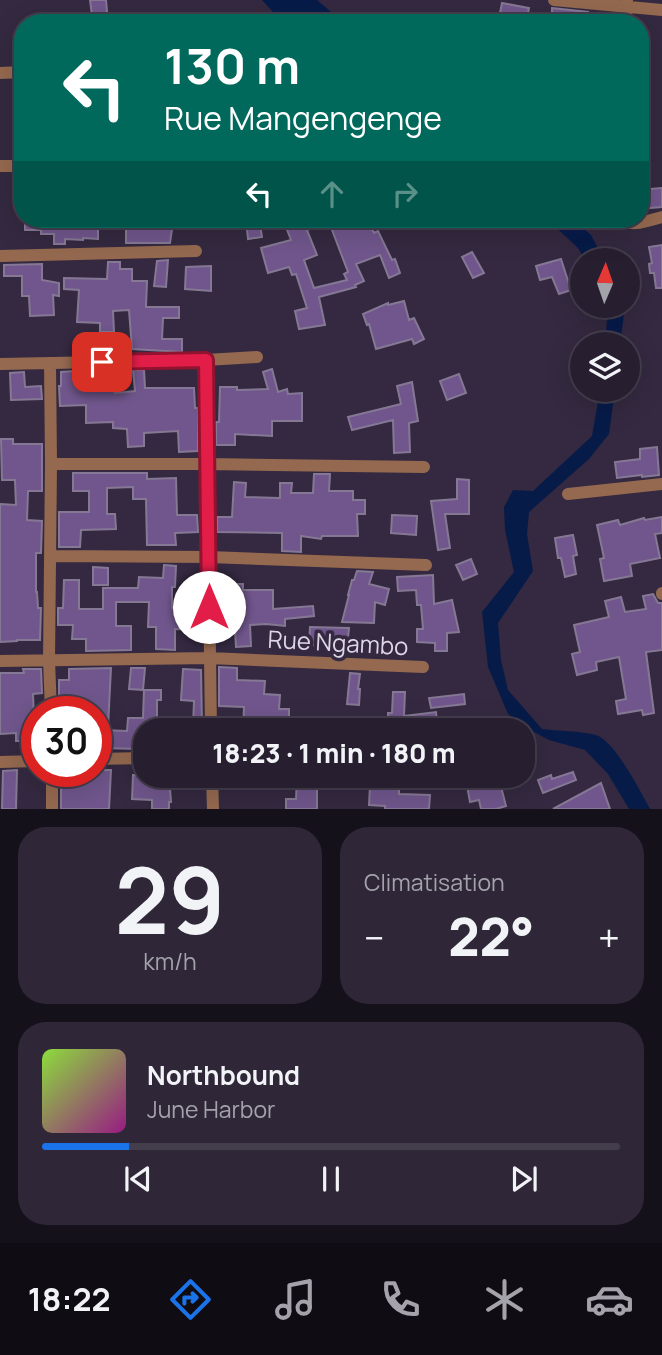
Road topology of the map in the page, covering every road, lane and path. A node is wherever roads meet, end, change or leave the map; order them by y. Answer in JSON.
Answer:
{"nodes":[{"id":1,"x":554,"y":0,"type":"edge"},
{"id":2,"x":627,"y":3,"type":"edge"},
{"id":3,"x":662,"y":10,"type":"edge"},
{"id":4,"x":197,"y":251,"type":"dead end"},
{"id":5,"x":0,"y":256,"type":"edge"},
{"id":6,"x":257,"y":357,"type":"dead end"},
{"id":7,"x":206,"y":360,"type":"junction"},
{"id":8,"x":50,"y":363,"type":"junction"},
{"id":9,"x":0,"y":365,"type":"edge"},
{"id":10,"x":51,"y":464,"type":"junction"},
{"id":11,"x":208,"y":464,"type":"junction"},
{"id":12,"x":424,"y":467,"type":"dead end"},
{"id":13,"x":662,"y":484,"type":"edge"},
{"id":14,"x":568,"y":494,"type":"dead end"},
{"id":15,"x":50,"y":556,"type":"junction"},
{"id":16,"x":209,"y":557,"type":"junction"},
{"id":17,"x":426,"y":565,"type":"dead end"},
{"id":18,"x":209,"y":658,"type":"junction"},
{"id":19,"x":49,"y":660,"type":"junction"},
{"id":20,"x":0,"y":661,"type":"edge"},
{"id":21,"x":423,"y":667,"type":"dead end"},
{"id":22,"x":50,"y":696,"type":"edge"},
{"id":23,"x":211,"y":718,"type":"edge"},
{"id":24,"x":133,"y":758,"type":"edge"},
{"id":25,"x":112,"y":759,"type":"edge"},
{"id":26,"x":21,"y":761,"type":"edge"},
{"id":27,"x":0,"y":762,"type":"edge"},
{"id":28,"x":52,"y":787,"type":"edge"},
{"id":29,"x":212,"y":788,"type":"edge"},
{"id":30,"x":52,"y":809,"type":"edge"},
{"id":31,"x":213,"y":809,"type":"edge"}],
"edges":[{"from":1,"to":2,"type":"street"},
{"from":2,"to":3,"type":"street"},
{"from":4,"to":5,"type":"street"},
{"from":6,"to":7,"type":"street"},
{"from":7,"to":8,"type":"street"},
{"from":7,"to":11,"type":"street"},
{"from":8,"to":9,"type":"street"},
{"from":8,"to":10,"type":"street"},
{"from":10,"to":11,"type":"street"},
{"from":10,"to":15,"type":"street"},
{"from":11,"to":12,"type":"street"},
{"from":11,"to":16,"type":"street"},
{"from":13,"to":14,"type":"street"},
{"from":15,"to":16,"type":"street"},
{"from":15,"to":19,"type":"street"},
{"from":16,"to":17,"type":"street"},
{"from":16,"to":18,"type":"street"},
{"from":18,"to":19,"type":"street","name":"Rue Ngambo"},
{"from":18,"to":21,"type":"street","name":"Rue Ngambo"},
{"from":18,"to":23,"type":"street"},
{"from":19,"to":20,"type":"street","name":"Rue Ngambo"},
{"from":19,"to":22,"type":"street"},
{"from":24,"to":25,"type":"street"},
{"from":26,"to":27,"type":"street"},
{"from":28,"to":30,"type":"street"},
{"from":29,"to":31,"type":"street"}]}
